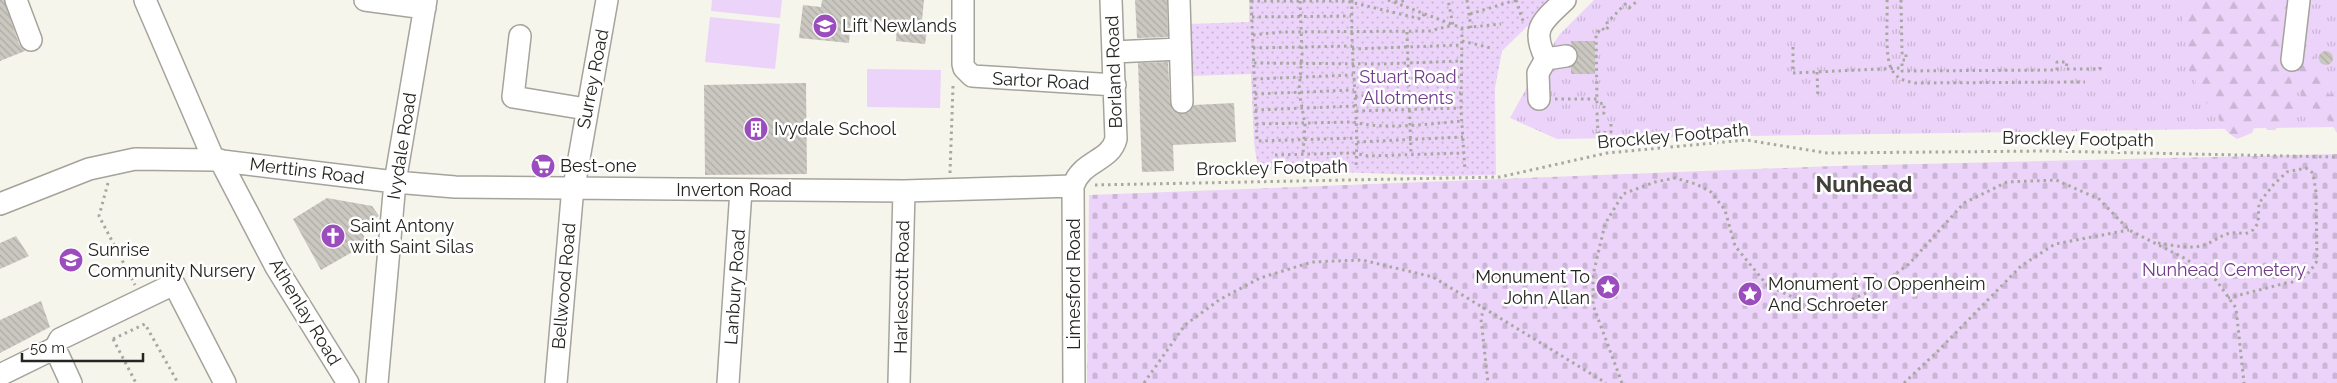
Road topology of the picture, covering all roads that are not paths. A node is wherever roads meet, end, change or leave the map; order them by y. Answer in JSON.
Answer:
{"nodes":[{"id":1,"x":16,"y":0,"type":"edge"},
{"id":2,"x":146,"y":0,"type":"edge"},
{"id":3,"x":365,"y":0,"type":"edge"},
{"id":4,"x":608,"y":0,"type":"edge"},
{"id":5,"x":963,"y":0,"type":"edge"},
{"id":6,"x":1111,"y":0,"type":"edge"},
{"id":7,"x":1179,"y":0,"type":"edge"},
{"id":8,"x":1565,"y":0,"type":"edge"},
{"id":9,"x":2299,"y":0,"type":"edge"},
{"id":10,"x":425,"y":4,"type":"edge"},
{"id":11,"x":520,"y":36,"type":"dead end"},
{"id":12,"x":32,"y":40,"type":"dead end"},
{"id":13,"x":1180,"y":49,"type":"junction"},
{"id":14,"x":1114,"y":52,"type":"junction"},
{"id":15,"x":2292,"y":60,"type":"dead end"},
{"id":16,"x":1115,"y":85,"type":"junction"},
{"id":17,"x":1542,"y":99,"type":"road end"},
{"id":18,"x":1182,"y":102,"type":"dead end"},
{"id":19,"x":586,"y":109,"type":"junction"},
{"id":20,"x":217,"y":160,"type":"junction"},
{"id":21,"x":395,"y":182,"type":"junction"},
{"id":22,"x":1073,"y":186,"type":"junction"},
{"id":23,"x":573,"y":188,"type":"junction"},
{"id":24,"x":741,"y":190,"type":"junction"},
{"id":25,"x":904,"y":191,"type":"junction"},
{"id":26,"x":0,"y":204,"type":"edge"},
{"id":27,"x":55,"y":348,"type":"junction"},
{"id":28,"x":0,"y":375,"type":"edge"},
{"id":29,"x":71,"y":383,"type":"edge"},
{"id":30,"x":225,"y":383,"type":"edge"},
{"id":31,"x":348,"y":383,"type":"edge"},
{"id":32,"x":377,"y":383,"type":"edge"},
{"id":33,"x":556,"y":383,"type":"edge"},
{"id":34,"x":728,"y":383,"type":"edge"},
{"id":35,"x":899,"y":383,"type":"edge"},
{"id":36,"x":1074,"y":383,"type":"edge"}],
"edges":[{"from":1,"to":12,"type":"street"},
{"from":2,"to":20,"type":"street","name":"Athenlay Road"},
{"from":3,"to":10,"type":"street"},
{"from":4,"to":19,"type":"street","name":"Surrey Road"},
{"from":5,"to":16,"type":"street","name":"Sartor Road"},
{"from":6,"to":14,"type":"street","name":"Borland Road"},
{"from":7,"to":13,"type":"street"},
{"from":8,"to":17,"type":"street"},
{"from":9,"to":15,"type":"street"},
{"from":10,"to":21,"type":"street","name":"Ivydale Road"},
{"from":11,"to":19,"type":"street"},
{"from":13,"to":14,"type":"street"},
{"from":13,"to":18,"type":"street"},
{"from":14,"to":16,"type":"street","name":"Borland Road"},
{"from":16,"to":22,"type":"street","name":"Borland Road"},
{"from":19,"to":23,"type":"street","name":"Surrey Road"},
{"from":20,"to":21,"type":"street","name":"Merttins Road"},
{"from":20,"to":26,"type":"street","name":"Merttins Road"},
{"from":20,"to":31,"type":"street","name":"Athenlay Road"},
{"from":21,"to":23,"type":"street","name":"Inverton Road"},
{"from":21,"to":32,"type":"street","name":"Ivydale Road"},
{"from":22,"to":25,"type":"street","name":"Inverton Road"},
{"from":22,"to":36,"type":"street","name":"Limesford Road"},
{"from":23,"to":24,"type":"street","name":"Inverton Road"},
{"from":23,"to":33,"type":"street","name":"Bellwood Road"},
{"from":24,"to":25,"type":"street","name":"Inverton Road"},
{"from":24,"to":34,"type":"street","name":"Lanbury Road"},
{"from":25,"to":35,"type":"street","name":"Harlescott Road"},
{"from":27,"to":28,"type":"street"},
{"from":27,"to":29,"type":"street"},
{"from":27,"to":30,"type":"street"}]}
